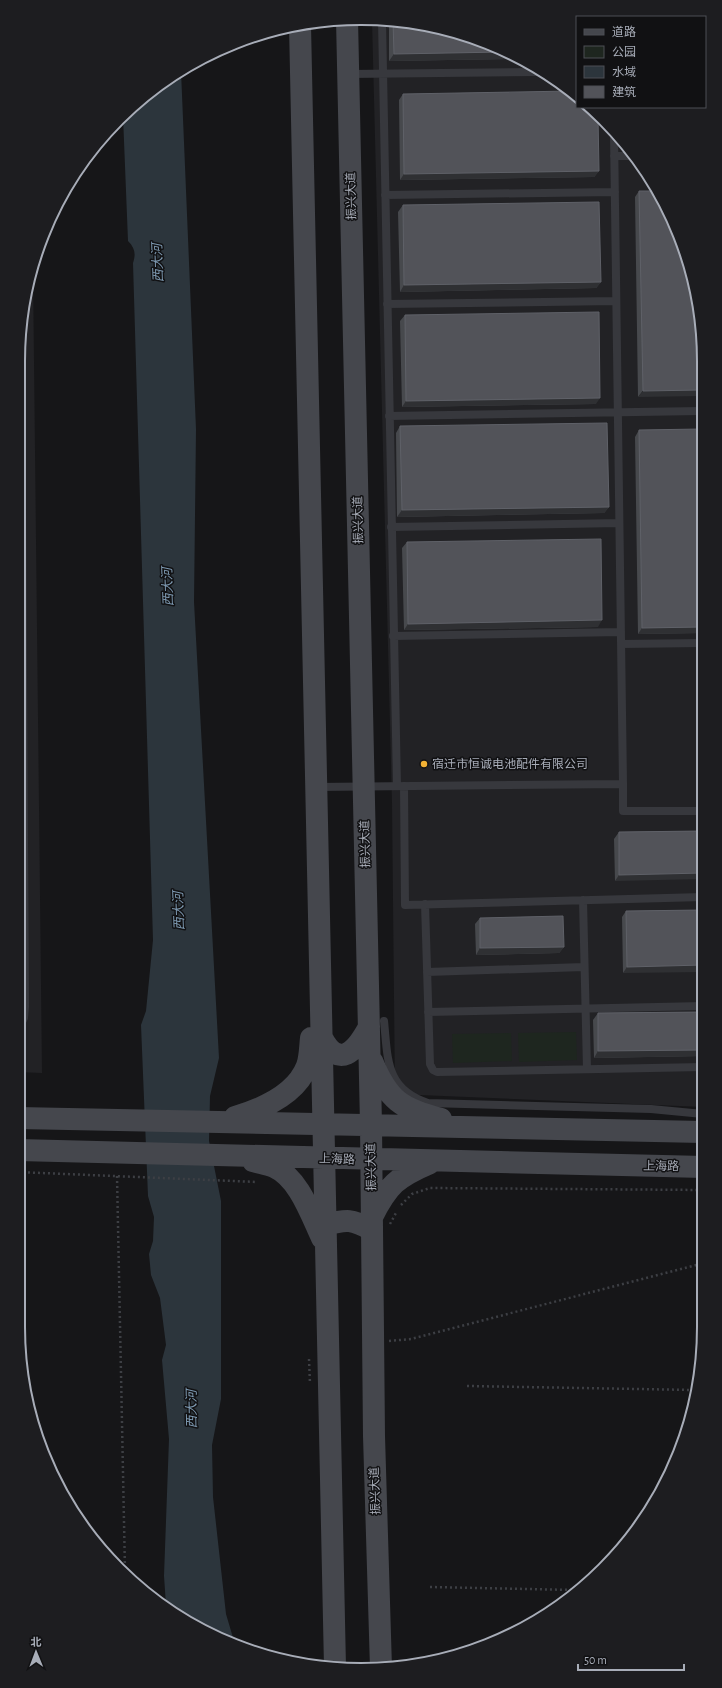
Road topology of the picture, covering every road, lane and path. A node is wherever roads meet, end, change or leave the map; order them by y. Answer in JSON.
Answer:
{"nodes":[{"id":1,"x":348,"y":26,"type":"edge"},
{"id":2,"x":382,"y":26,"type":"edge"},
{"id":3,"x":300,"y":30,"type":"edge"},
{"id":4,"x":532,"y":72,"type":"edge"},
{"id":5,"x":349,"y":74,"type":"junction"},
{"id":6,"x":383,"y":74,"type":"junction"},
{"id":7,"x":614,"y":139,"type":"edge"},
{"id":8,"x":614,"y":156,"type":"junction"},
{"id":9,"x":628,"y":156,"type":"edge"},
{"id":10,"x":615,"y":192,"type":"junction"},
{"id":11,"x":385,"y":195,"type":"junction"},
{"id":12,"x":616,"y":301,"type":"junction"},
{"id":13,"x":387,"y":304,"type":"junction"},
{"id":14,"x":697,"y":411,"type":"edge"},
{"id":15,"x":618,"y":412,"type":"junction"},
{"id":16,"x":389,"y":416,"type":"junction"},
{"id":17,"x":619,"y":523,"type":"junction"},
{"id":18,"x":391,"y":527,"type":"junction"},
{"id":19,"x":621,"y":632,"type":"junction"},
{"id":20,"x":394,"y":636,"type":"junction"},
{"id":21,"x":697,"y":643,"type":"edge"},
{"id":22,"x":621,"y":644,"type":"junction"},
{"id":23,"x":623,"y":784,"type":"junction"},
{"id":24,"x":364,"y":786,"type":"junction"},
{"id":25,"x":400,"y":786,"type":"junction"},
{"id":26,"x":316,"y":787,"type":"junction"},
{"id":27,"x":697,"y":811,"type":"edge"},
{"id":28,"x":697,"y":897,"type":"edge"},
{"id":29,"x":583,"y":900,"type":"junction"},
{"id":30,"x":425,"y":904,"type":"junction"},
{"id":31,"x":584,"y":967,"type":"junction"},
{"id":32,"x":427,"y":972,"type":"junction"},
{"id":33,"x":320,"y":980,"type":"junction"},
{"id":34,"x":697,"y":1006,"type":"edge"},
{"id":35,"x":585,"y":1009,"type":"junction"},
{"id":36,"x":428,"y":1012,"type":"junction"},
{"id":37,"x":376,"y":1024,"type":"junction"},
{"id":38,"x":321,"y":1036,"type":"junction"},
{"id":39,"x":369,"y":1056,"type":"junction"},
{"id":40,"x":697,"y":1067,"type":"edge"},
{"id":41,"x":586,"y":1069,"type":"junction"},
{"id":42,"x":697,"y":1113,"type":"edge"},
{"id":43,"x":25,"y":1118,"type":"edge"},
{"id":44,"x":219,"y":1122,"type":"junction"},
{"id":45,"x":256,"y":1122,"type":"junction"},
{"id":46,"x":323,"y":1124,"type":"junction"},
{"id":47,"x":371,"y":1124,"type":"junction"},
{"id":48,"x":427,"y":1126,"type":"junction"},
{"id":49,"x":471,"y":1127,"type":"junction"},
{"id":50,"x":697,"y":1132,"type":"edge"},
{"id":51,"x":25,"y":1150,"type":"edge"},
{"id":52,"x":236,"y":1156,"type":"junction"},
{"id":53,"x":324,"y":1158,"type":"junction"},
{"id":54,"x":371,"y":1160,"type":"junction"},
{"id":55,"x":435,"y":1161,"type":"junction"},
{"id":56,"x":697,"y":1167,"type":"edge"},
{"id":57,"x":25,"y":1172,"type":"edge"},
{"id":58,"x":117,"y":1176,"type":"junction"},
{"id":59,"x":264,"y":1182,"type":"dead end"},
{"id":60,"x":697,"y":1190,"type":"edge"},
{"id":61,"x":400,"y":1206,"type":"dead end"},
{"id":62,"x":397,"y":1212,"type":"dead end"},
{"id":63,"x":325,"y":1225,"type":"junction"},
{"id":64,"x":378,"y":1226,"type":"junction"},
{"id":65,"x":326,"y":1248,"type":"junction"},
{"id":66,"x":697,"y":1265,"type":"edge"},
{"id":67,"x":385,"y":1342,"type":"junction"},
{"id":68,"x":309,"y":1356,"type":"dead end"},
{"id":69,"x":467,"y":1386,"type":"dead end"},
{"id":70,"x":310,"y":1387,"type":"dead end"},
{"id":71,"x":691,"y":1390,"type":"edge"},
{"id":72,"x":125,"y":1567,"type":"edge"},
{"id":73,"x":430,"y":1587,"type":"dead end"},
{"id":74,"x":571,"y":1590,"type":"edge"},
{"id":75,"x":335,"y":1662,"type":"edge"},
{"id":76,"x":381,"y":1662,"type":"edge"}],
"edges":[{"from":1,"to":5,"type":"main road","name":"振兴大道"},
{"from":2,"to":6,"type":"lane"},
{"from":3,"to":26,"type":"main road"},
{"from":4,"to":6,"type":"lane"},
{"from":5,"to":6,"type":"lane"},
{"from":5,"to":24,"type":"main road","name":"振兴大道"},
{"from":6,"to":11,"type":"lane"},
{"from":7,"to":8,"type":"lane"},
{"from":8,"to":9,"type":"lane"},
{"from":8,"to":10,"type":"lane"},
{"from":10,"to":11,"type":"lane"},
{"from":10,"to":12,"type":"lane"},
{"from":11,"to":13,"type":"lane"},
{"from":12,"to":13,"type":"lane"},
{"from":12,"to":15,"type":"lane"},
{"from":13,"to":16,"type":"lane"},
{"from":14,"to":15,"type":"lane"},
{"from":15,"to":16,"type":"lane"},
{"from":15,"to":17,"type":"lane"},
{"from":16,"to":18,"type":"lane"},
{"from":17,"to":18,"type":"lane"},
{"from":17,"to":19,"type":"lane"},
{"from":18,"to":20,"type":"lane"},
{"from":19,"to":20,"type":"lane"},
{"from":19,"to":22,"type":"lane"},
{"from":20,"to":25,"type":"lane"},
{"from":21,"to":22,"type":"lane"},
{"from":22,"to":23,"type":"lane"},
{"from":23,"to":25,"type":"lane"},
{"from":23,"to":27,"type":"lane"},
{"from":24,"to":25,"type":"lane"},
{"from":24,"to":26,"type":"lane"},
{"from":24,"to":37,"type":"main road","name":"振兴大道"},
{"from":25,"to":30,"type":"lane"},
{"from":26,"to":33,"type":"main road"},
{"from":28,"to":29,"type":"lane"},
{"from":29,"to":30,"type":"lane"},
{"from":29,"to":31,"type":"lane"},
{"from":30,"to":32,"type":"lane"},
{"from":31,"to":32,"type":"lane"},
{"from":31,"to":35,"type":"lane"},
{"from":32,"to":36,"type":"lane"},
{"from":33,"to":38,"type":"main road"},
{"from":33,"to":44,"type":"main road"},
{"from":34,"to":35,"type":"lane"},
{"from":35,"to":36,"type":"lane"},
{"from":35,"to":41,"type":"lane"},
{"from":36,"to":41,"type":"lane"},
{"from":37,"to":38,"type":"main road"},
{"from":37,"to":39,"type":"main road","name":"振兴大道"},
{"from":37,"to":42,"type":"lane"},
{"from":38,"to":46,"type":"main road"},
{"from":39,"to":47,"type":"main road","name":"振兴大道"},
{"from":39,"to":49,"type":"main road"},
{"from":40,"to":41,"type":"lane"},
{"from":43,"to":44,"type":"main road"},
{"from":44,"to":45,"type":"main road"},
{"from":45,"to":46,"type":"main road"},
{"from":45,"to":52,"type":"main road"},
{"from":46,"to":47,"type":"main road"},
{"from":46,"to":53,"type":"main road"},
{"from":47,"to":48,"type":"main road"},
{"from":47,"to":54,"type":"main road","name":"振兴大道"},
{"from":48,"to":49,"type":"main road"},
{"from":48,"to":55,"type":"main road"},
{"from":49,"to":50,"type":"main road"},
{"from":51,"to":52,"type":"main road","name":"上海路"},
{"from":52,"to":53,"type":"main road","name":"上海路"},
{"from":52,"to":65,"type":"main road"},
{"from":53,"to":54,"type":"main road","name":"上海路"},
{"from":53,"to":63,"type":"main road"},
{"from":54,"to":55,"type":"main road","name":"上海路"},
{"from":54,"to":64,"type":"main road","name":"振兴大道"},
{"from":55,"to":56,"type":"main road","name":"上海路"},
{"from":55,"to":64,"type":"main road"},
{"from":57,"to":58,"type":"path"},
{"from":58,"to":59,"type":"path"},
{"from":58,"to":72,"type":"path"},
{"from":60,"to":61,"type":"path"},
{"from":62,"to":64,"type":"path"},
{"from":63,"to":64,"type":"main road"},
{"from":63,"to":65,"type":"main road"},
{"from":64,"to":67,"type":"main road","name":"振兴大道"},
{"from":65,"to":75,"type":"main road"},
{"from":66,"to":67,"type":"path"},
{"from":67,"to":76,"type":"main road","name":"振兴大道"},
{"from":68,"to":70,"type":"path"},
{"from":69,"to":71,"type":"path"},
{"from":73,"to":74,"type":"path"}]}
